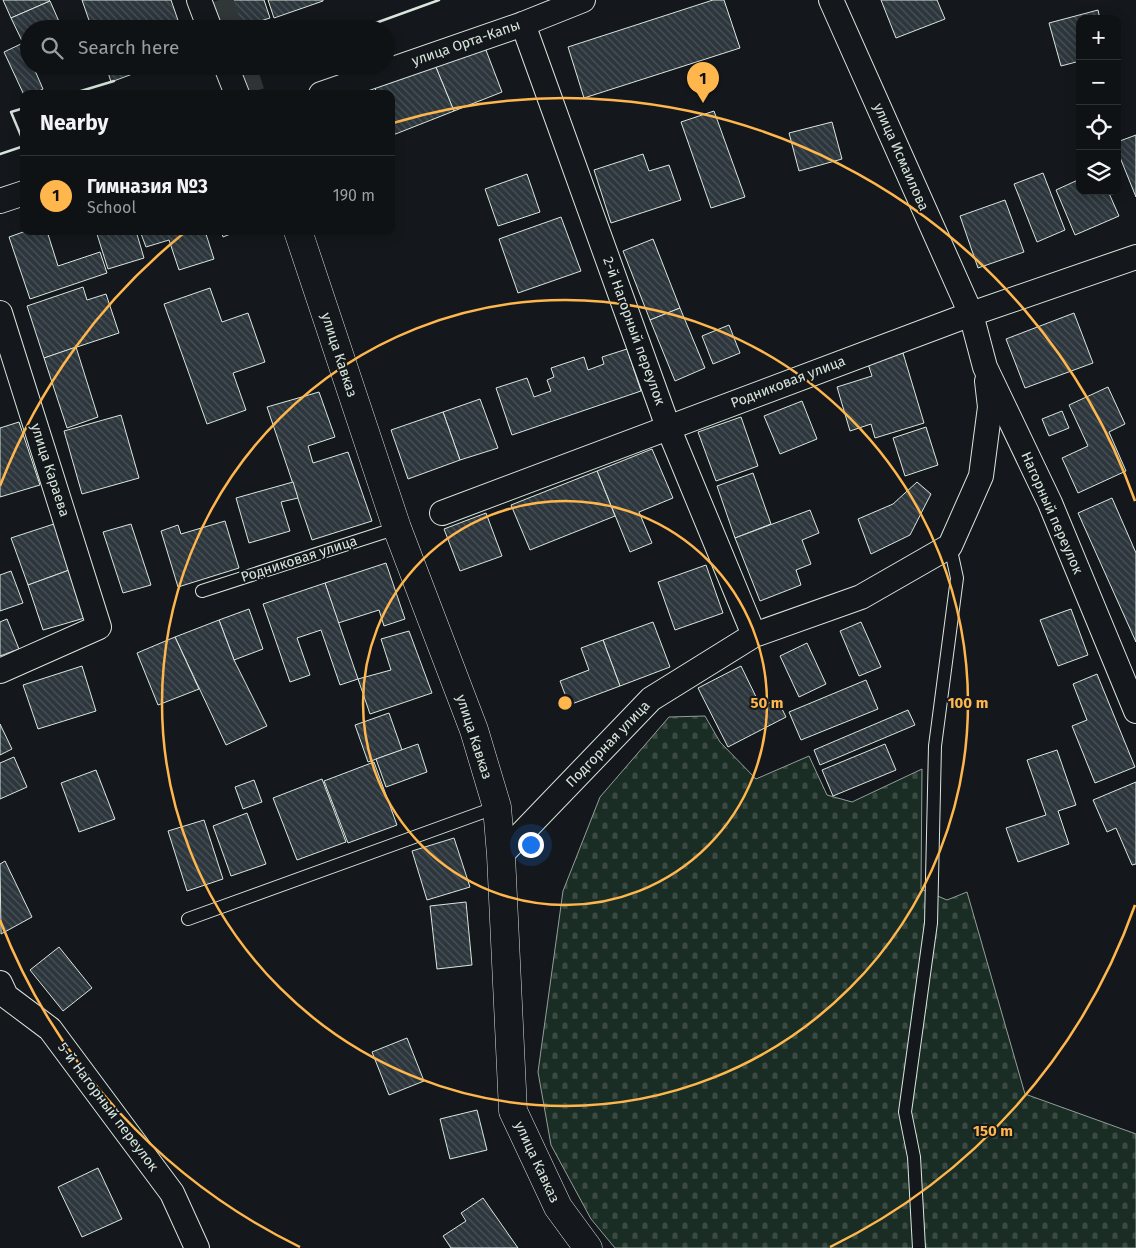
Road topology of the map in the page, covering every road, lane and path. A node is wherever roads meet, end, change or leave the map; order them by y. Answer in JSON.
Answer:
{"nodes":[{"id":1,"x":199,"y":0,"type":"edge"},
{"id":2,"x":583,"y":0,"type":"edge"},
{"id":3,"x":832,"y":0,"type":"edge"},
{"id":4,"x":207,"y":20,"type":"edge"},
{"id":5,"x":523,"y":24,"type":"junction"},
{"id":6,"x":395,"y":68,"type":"edge"},
{"id":7,"x":230,"y":75,"type":"edge"},
{"id":8,"x":376,"y":75,"type":"edge"},
{"id":9,"x":235,"y":90,"type":"edge"},
{"id":10,"x":333,"y":90,"type":"edge"},
{"id":11,"x":20,"y":194,"type":"edge"},
{"id":12,"x":0,"y":201,"type":"edge"},
{"id":13,"x":299,"y":235,"type":"edge"},
{"id":14,"x":1136,"y":258,"type":"edge"},
{"id":15,"x":0,"y":313,"type":"edge"},
{"id":16,"x":971,"y":314,"type":"junction"},
{"id":17,"x":985,"y":367,"type":"junction"},
{"id":18,"x":668,"y":427,"type":"junction"},
{"id":19,"x":442,"y":513,"type":"dead end"},
{"id":20,"x":397,"y":528,"type":"junction"},
{"id":21,"x":950,"y":546,"type":"junction"},
{"id":22,"x":202,"y":591,"type":"dead end"},
{"id":23,"x":754,"y":635,"type":"junction"},
{"id":24,"x":0,"y":671,"type":"edge"},
{"id":25,"x":1136,"y":711,"type":"edge"},
{"id":26,"x":497,"y":807,"type":"junction"},
{"id":27,"x":502,"y":855,"type":"junction"},
{"id":28,"x":188,"y":919,"type":"dead end"},
{"id":29,"x":0,"y":983,"type":"edge"},
{"id":30,"x":197,"y":1248,"type":"edge"},
{"id":31,"x":588,"y":1248,"type":"edge"},
{"id":32,"x":919,"y":1248,"type":"edge"}],
"edges":[{"from":1,"to":4,"type":"street"},
{"from":2,"to":5,"type":"street","name":"улица Орта-Капы"},
{"from":3,"to":16,"type":"street","name":"улица Исмаилова"},
{"from":5,"to":6,"type":"street","name":"улица Орта-Капы"},
{"from":5,"to":18,"type":"street","name":"2-й Нагорный переулок"},
{"from":7,"to":9,"type":"street"},
{"from":8,"to":10,"type":"street","name":"улица Орта-Капы"},
{"from":11,"to":12,"type":"street"},
{"from":13,"to":20,"type":"highway","name":"улица Кавказ"},
{"from":14,"to":16,"type":"street","name":"Родниковая улица"},
{"from":15,"to":24,"type":"street","name":"улица Караева"},
{"from":16,"to":17,"type":"street","name":"Нагорный переулок"},
{"from":16,"to":18,"type":"street","name":"Родниковая улица"},
{"from":17,"to":21,"type":"street"},
{"from":17,"to":25,"type":"street","name":"Нагорный переулок"},
{"from":18,"to":19,"type":"street","name":"Родниковая улица"},
{"from":18,"to":23,"type":"street","name":"2-й Нагорный переулок"},
{"from":20,"to":22,"type":"lane","name":"Родниковая улица"},
{"from":20,"to":26,"type":"highway","name":"улица Кавказ"},
{"from":21,"to":23,"type":"street","name":"Подгорная улица"},
{"from":21,"to":32,"type":"lane"},
{"from":23,"to":27,"type":"street","name":"Подгорная улица"},
{"from":26,"to":27,"type":"highway","name":"улица Кавказ"},
{"from":26,"to":28,"type":"lane"},
{"from":27,"to":31,"type":"highway","name":"улица Кавказ"},
{"from":29,"to":30,"type":"street","name":"5-й Нагорный переулок"}]}
